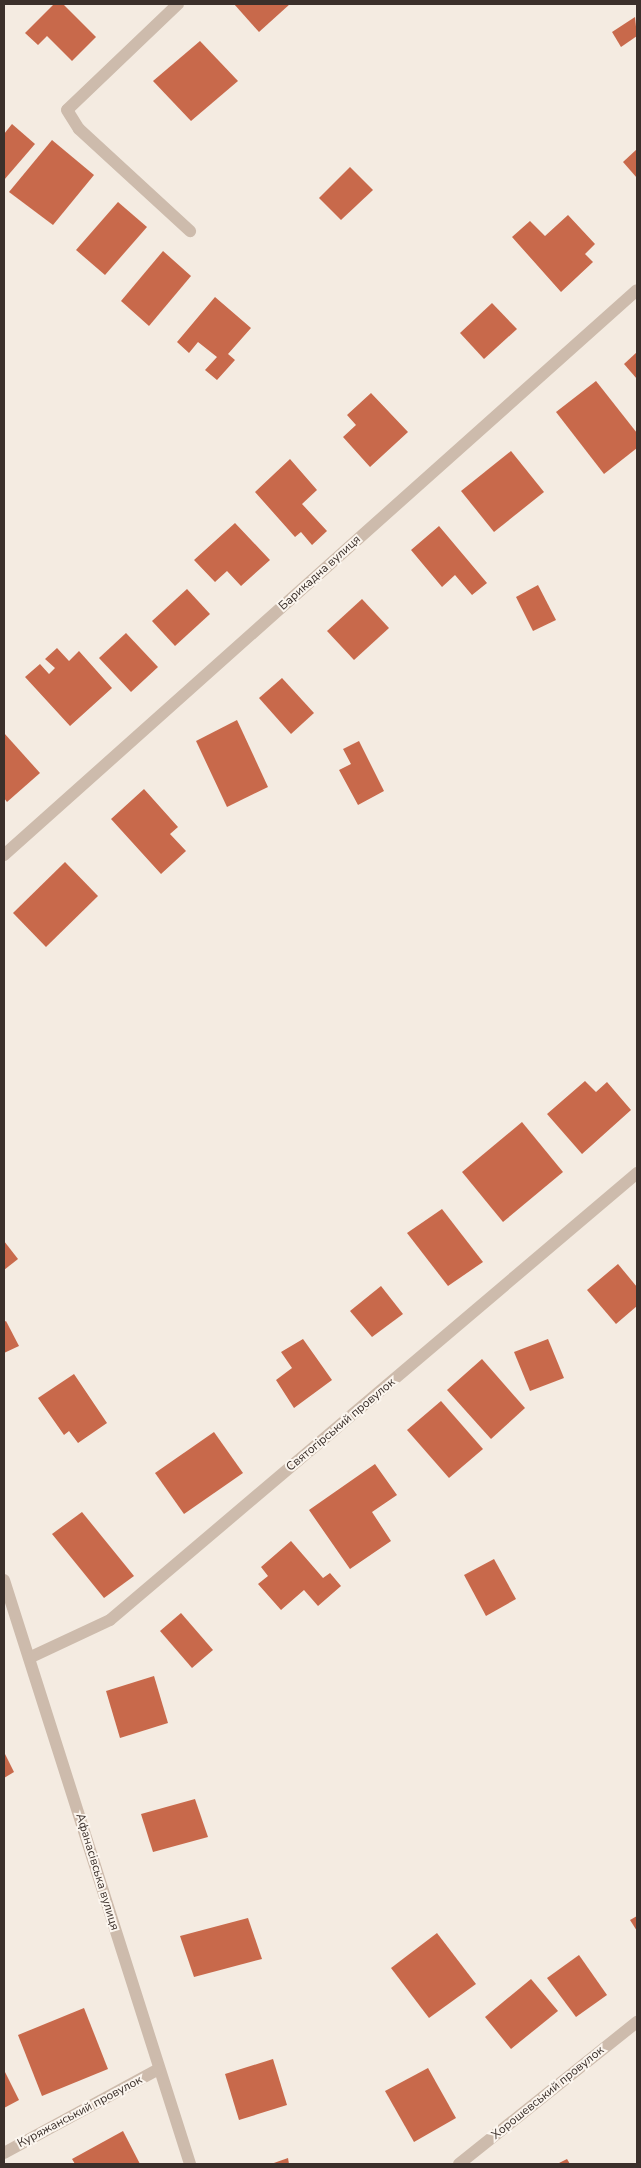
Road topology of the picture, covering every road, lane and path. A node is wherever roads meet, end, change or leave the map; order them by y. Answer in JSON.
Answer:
{"nodes":[{"id":1,"x":178,"y":4,"type":"edge"},
{"id":2,"x":190,"y":231,"type":"dead end"},
{"id":3,"x":637,"y":290,"type":"edge"},
{"id":4,"x":4,"y":855,"type":"edge"},
{"id":5,"x":637,"y":1173,"type":"edge"},
{"id":6,"x":4,"y":1580,"type":"edge"},
{"id":7,"x":7,"y":1604,"type":"edge"},
{"id":8,"x":31,"y":1657,"type":"junction"},
{"id":9,"x":637,"y":2022,"type":"edge"},
{"id":10,"x":157,"y":2070,"type":"junction"},
{"id":11,"x":4,"y":2153,"type":"edge"},
{"id":12,"x":190,"y":2164,"type":"edge"},
{"id":13,"x":459,"y":2164,"type":"edge"}],
"edges":[{"from":1,"to":2,"type":"street"},
{"from":3,"to":4,"type":"street","name":"Барикадна вулиця"},
{"from":5,"to":8,"type":"street","name":"Святогірський провулок"},
{"from":6,"to":7,"type":"street","name":"Афанасівська вулиця"},
{"from":7,"to":8,"type":"street","name":"Афанасівська вулиця"},
{"from":8,"to":10,"type":"street","name":"Афанасівська вулиця"},
{"from":9,"to":13,"type":"street","name":"Хорошевський провулок"},
{"from":10,"to":11,"type":"street","name":"Куряжанський провулок"},
{"from":10,"to":12,"type":"street","name":"Афанасівська вулиця"}]}
